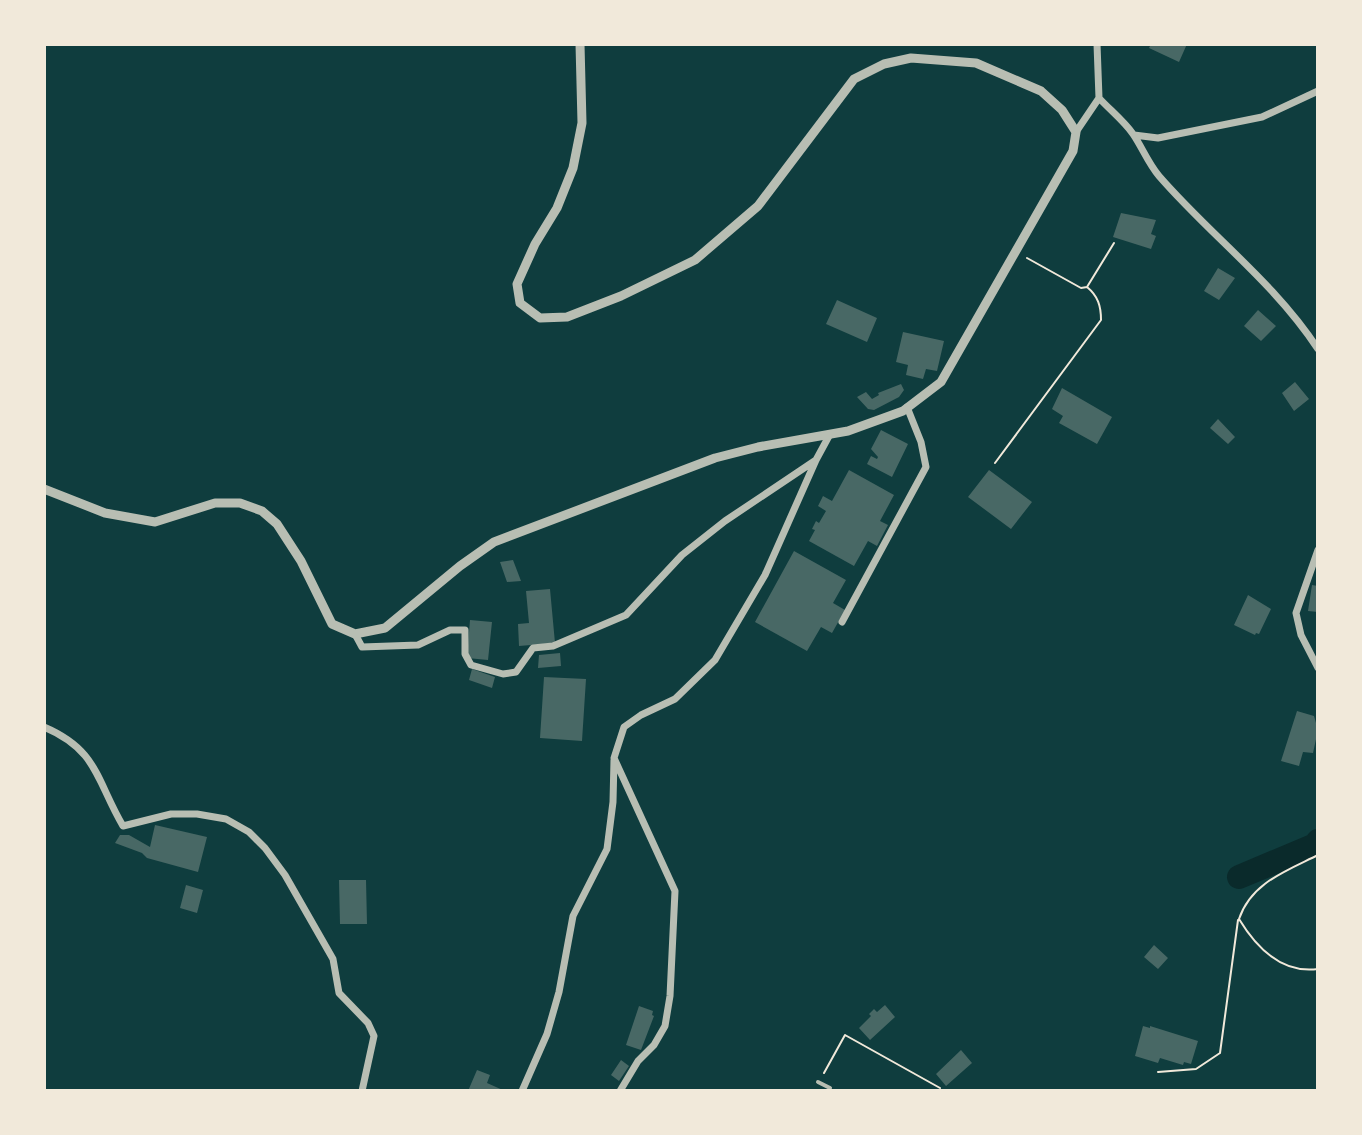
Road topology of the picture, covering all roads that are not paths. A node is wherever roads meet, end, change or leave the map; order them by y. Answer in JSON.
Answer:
{"nodes":[{"id":1,"x":580,"y":44,"type":"edge"},
{"id":2,"x":1097,"y":44,"type":"edge"},
{"id":3,"x":1318,"y":91,"type":"edge"},
{"id":4,"x":1099,"y":98,"type":"junction"},
{"id":5,"x":1076,"y":132,"type":"junction"},
{"id":6,"x":1134,"y":135,"type":"junction"},
{"id":7,"x":1318,"y":349,"type":"edge"},
{"id":8,"x":907,"y":407,"type":"junction"},
{"id":9,"x":829,"y":436,"type":"junction"},
{"id":10,"x":816,"y":460,"type":"junction"},
{"id":11,"x":44,"y":489,"type":"edge"},
{"id":12,"x":1318,"y":550,"type":"edge"},
{"id":13,"x":842,"y":622,"type":"dead end"},
{"id":14,"x":355,"y":634,"type":"junction"},
{"id":15,"x":1318,"y":668,"type":"edge"},
{"id":16,"x":44,"y":727,"type":"edge"},
{"id":17,"x":614,"y":758,"type":"junction"},
{"id":18,"x":818,"y":1082,"type":"road end"},
{"id":19,"x":362,"y":1091,"type":"edge"},
{"id":20,"x":522,"y":1091,"type":"edge"},
{"id":21,"x":620,"y":1091,"type":"edge"},
{"id":22,"x":828,"y":1091,"type":"edge"}],
"edges":[{"from":1,"to":5,"type":"street"},
{"from":2,"to":4,"type":"street"},
{"from":3,"to":6,"type":"street"},
{"from":4,"to":5,"type":"street"},
{"from":4,"to":6,"type":"street"},
{"from":5,"to":8,"type":"street"},
{"from":6,"to":7,"type":"street"},
{"from":8,"to":9,"type":"street"},
{"from":8,"to":13,"type":"street"},
{"from":9,"to":10,"type":"street"},
{"from":9,"to":14,"type":"street"},
{"from":10,"to":14,"type":"street"},
{"from":10,"to":17,"type":"street"},
{"from":11,"to":14,"type":"street"},
{"from":12,"to":15,"type":"street"},
{"from":16,"to":19,"type":"street"},
{"from":17,"to":20,"type":"street"},
{"from":17,"to":21,"type":"street"},
{"from":18,"to":22,"type":"lane"}]}
